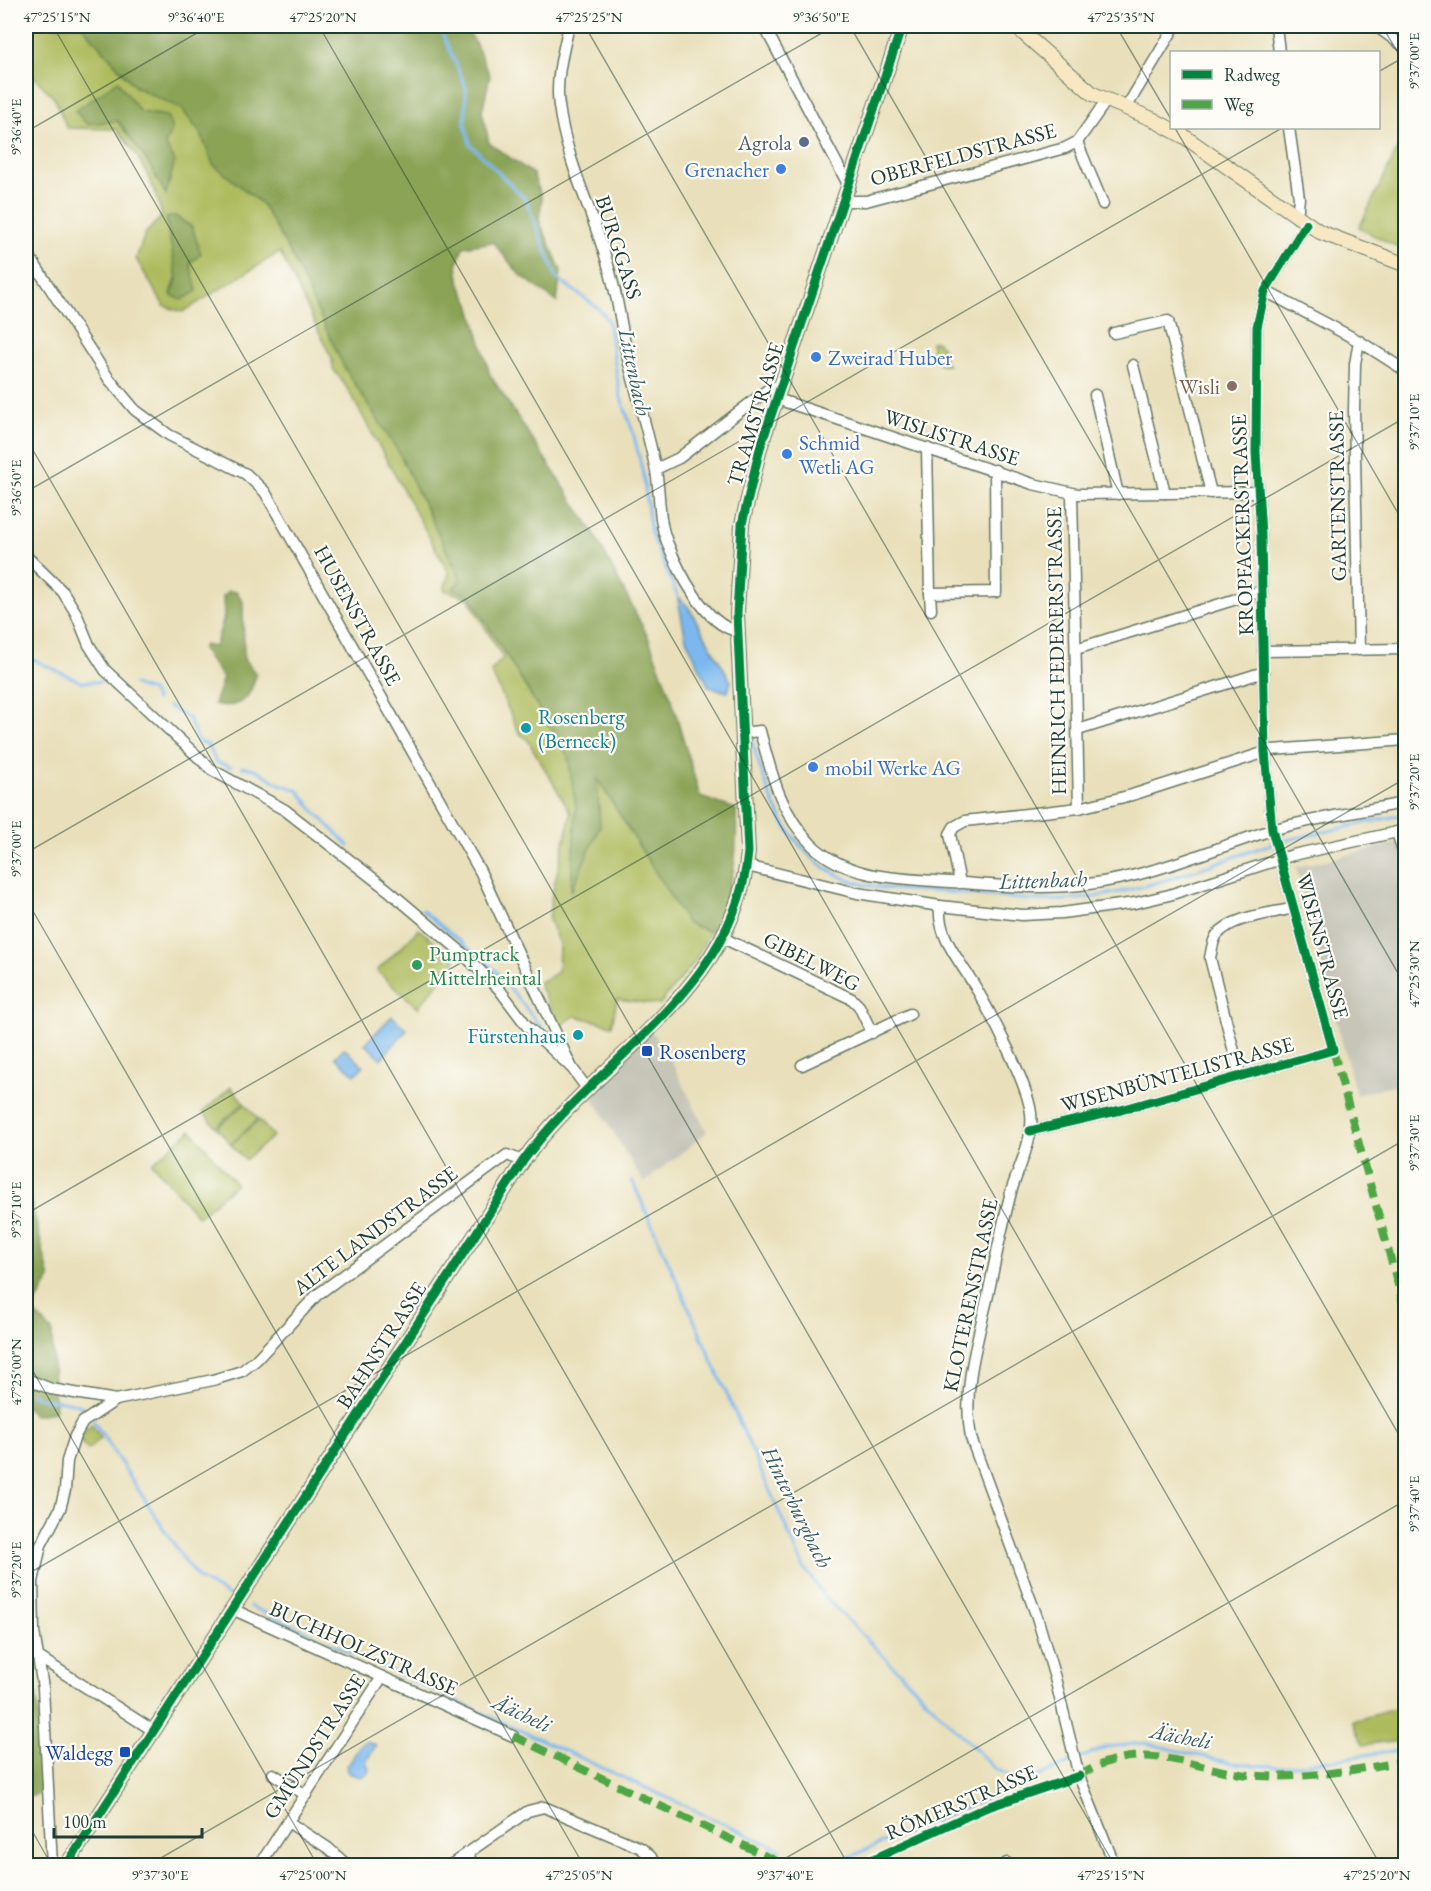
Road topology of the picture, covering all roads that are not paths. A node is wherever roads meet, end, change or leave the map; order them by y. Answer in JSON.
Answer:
{"nodes":[{"id":1,"x":569,"y":26,"type":"edge"},
{"id":2,"x":764,"y":26,"type":"edge"},
{"id":3,"x":902,"y":26,"type":"edge"},
{"id":4,"x":1015,"y":26,"type":"edge"},
{"id":5,"x":1175,"y":26,"type":"edge"},
{"id":6,"x":1276,"y":26,"type":"edge"},
{"id":7,"x":1376,"y":26,"type":"edge"},
{"id":8,"x":1406,"y":48,"type":"edge"},
{"id":9,"x":1280,"y":51,"type":"edge"},
{"id":10,"x":1106,"y":101,"type":"junction"},
{"id":11,"x":1126,"y":108,"type":"junction"},
{"id":12,"x":1170,"y":129,"type":"edge"},
{"id":13,"x":1170,"y":129,"type":"edge"},
{"id":14,"x":1290,"y":129,"type":"edge"},
{"id":15,"x":1077,"y":142,"type":"junction"},
{"id":16,"x":847,"y":194,"type":"junction"},
{"id":17,"x":1103,"y":204,"type":"dead end"},
{"id":18,"x":1301,"y":221,"type":"junction"},
{"id":19,"x":26,"y":251,"type":"edge"},
{"id":20,"x":1406,"y":265,"type":"edge"},
{"id":21,"x":1265,"y":291,"type":"junction"},
{"id":22,"x":1114,"y":333,"type":"dead end"},
{"id":23,"x":1359,"y":341,"type":"junction"},
{"id":24,"x":1133,"y":365,"type":"dead end"},
{"id":25,"x":1406,"y":371,"type":"edge"},
{"id":26,"x":779,"y":392,"type":"junction"},
{"id":27,"x":1095,"y":395,"type":"dead end"},
{"id":28,"x":927,"y":448,"type":"junction"},
{"id":29,"x":656,"y":469,"type":"junction"},
{"id":30,"x":995,"y":470,"type":"junction"},
{"id":31,"x":1258,"y":492,"type":"junction"},
{"id":32,"x":1164,"y":493,"type":"junction"},
{"id":33,"x":1211,"y":493,"type":"junction"},
{"id":34,"x":1072,"y":494,"type":"junction"},
{"id":35,"x":1118,"y":494,"type":"junction"},
{"id":36,"x":26,"y":556,"type":"edge"},
{"id":37,"x":1262,"y":591,"type":"junction"},
{"id":38,"x":930,"y":593,"type":"junction"},
{"id":39,"x":931,"y":610,"type":"dead end"},
{"id":40,"x":737,"y":631,"type":"junction"},
{"id":41,"x":1076,"y":649,"type":"junction"},
{"id":42,"x":1406,"y":649,"type":"edge"},
{"id":43,"x":1359,"y":650,"type":"junction"},
{"id":44,"x":1263,"y":651,"type":"junction"},
{"id":45,"x":1264,"y":672,"type":"junction"},
{"id":46,"x":1078,"y":730,"type":"junction"},
{"id":47,"x":742,"y":733,"type":"junction"},
{"id":48,"x":1406,"y":740,"type":"edge"},
{"id":49,"x":1265,"y":752,"type":"junction"},
{"id":50,"x":1406,"y":802,"type":"edge"},
{"id":51,"x":1079,"y":808,"type":"junction"},
{"id":52,"x":1401,"y":831,"type":"edge"},
{"id":53,"x":1273,"y":834,"type":"junction"},
{"id":54,"x":1279,"y":856,"type":"junction"},
{"id":55,"x":1406,"y":862,"type":"edge"},
{"id":56,"x":747,"y":866,"type":"junction"},
{"id":57,"x":960,"y":883,"type":"junction"},
{"id":58,"x":1294,"y":908,"type":"junction"},
{"id":59,"x":940,"y":909,"type":"junction"},
{"id":60,"x":721,"y":937,"type":"junction"},
{"id":61,"x":910,"y":1014,"type":"dead end"},
{"id":62,"x":872,"y":1033,"type":"junction"},
{"id":63,"x":1333,"y":1050,"type":"joint"},
{"id":64,"x":802,"y":1065,"type":"dead end"},
{"id":65,"x":572,"y":1068,"type":"junction"},
{"id":66,"x":1240,"y":1075,"type":"junction"},
{"id":67,"x":588,"y":1090,"type":"junction"},
{"id":68,"x":1030,"y":1131,"type":"junction"},
{"id":69,"x":522,"y":1161,"type":"junction"},
{"id":70,"x":26,"y":1379,"type":"edge"},
{"id":71,"x":116,"y":1400,"type":"junction"},
{"id":72,"x":232,"y":1610,"type":"junction"},
{"id":73,"x":26,"y":1619,"type":"edge"},
{"id":74,"x":34,"y":1632,"type":"junction"},
{"id":75,"x":37,"y":1656,"type":"junction"},
{"id":76,"x":382,"y":1677,"type":"junction"},
{"id":77,"x":154,"y":1731,"type":"junction"},
{"id":78,"x":513,"y":1736,"type":"dead end"},
{"id":79,"x":273,"y":1774,"type":"dead end"},
{"id":80,"x":306,"y":1795,"type":"junction"},
{"id":81,"x":288,"y":1822,"type":"junction"},
{"id":82,"x":467,"y":1853,"type":"junction"},
{"id":83,"x":52,"y":1866,"type":"edge"},
{"id":84,"x":66,"y":1866,"type":"edge"},
{"id":85,"x":259,"y":1866,"type":"edge"},
{"id":86,"x":348,"y":1866,"type":"edge"},
{"id":87,"x":449,"y":1866,"type":"edge"},
{"id":88,"x":474,"y":1866,"type":"edge"},
{"id":89,"x":655,"y":1866,"type":"edge"},
{"id":90,"x":1002,"y":1866,"type":"edge"},
{"id":91,"x":1008,"y":1866,"type":"edge"},
{"id":92,"x":1115,"y":1866,"type":"edge"}],
"edges":[{"from":1,"to":29,"type":"street","name":"BURGGASS"},
{"from":2,"to":16,"type":"street"},
{"from":3,"to":16,"type":"main road","name":"TRAMSTRASSE"},
{"from":4,"to":10,"type":"main road"},
{"from":5,"to":11,"type":"street"},
{"from":6,"to":9,"type":"street"},
{"from":7,"to":8,"type":"street"},
{"from":10,"to":11,"type":"main road"},
{"from":10,"to":15,"type":"street","name":"OBERFELDSTRASSE"},
{"from":11,"to":12,"type":"main road"},
{"from":13,"to":18,"type":"main road"},
{"from":14,"to":18,"type":"street"},
{"from":15,"to":16,"type":"street","name":"OBERFELDSTRASSE"},
{"from":15,"to":17,"type":"street"},
{"from":16,"to":26,"type":"main road","name":"TRAMSTRASSE"},
{"from":18,"to":20,"type":"main road"},
{"from":18,"to":21,"type":"street","name":"KROPFACKERSTRASSE"},
{"from":19,"to":65,"type":"street","name":"HUSENSTRASSE"},
{"from":21,"to":23,"type":"street"},
{"from":21,"to":31,"type":"street","name":"KROPFACKERSTRASSE"},
{"from":22,"to":33,"type":"street"},
{"from":23,"to":25,"type":"street"},
{"from":23,"to":43,"type":"street","name":"GARTENSTRASSE"},
{"from":24,"to":32,"type":"street"},
{"from":26,"to":28,"type":"street","name":"WISLISTRASSE"},
{"from":26,"to":29,"type":"street"},
{"from":26,"to":40,"type":"main road","name":"TRAMSTRASSE"},
{"from":27,"to":35,"type":"street"},
{"from":28,"to":30,"type":"street","name":"WISLISTRASSE"},
{"from":28,"to":38,"type":"street"},
{"from":29,"to":40,"type":"street","name":"BURGGASS"},
{"from":30,"to":34,"type":"street","name":"WISLISTRASSE"},
{"from":30,"to":38,"type":"street"},
{"from":31,"to":33,"type":"street","name":"WISLISTRASSE"},
{"from":31,"to":37,"type":"street","name":"KROPFACKERSTRASSE"},
{"from":32,"to":33,"type":"street","name":"WISLISTRASSE"},
{"from":32,"to":35,"type":"street","name":"WISLISTRASSE"},
{"from":34,"to":35,"type":"street","name":"WISLISTRASSE"},
{"from":34,"to":41,"type":"street","name":"HEINRICH FEDERERSTRASSE"},
{"from":36,"to":65,"type":"street"},
{"from":37,"to":41,"type":"street"},
{"from":37,"to":44,"type":"street","name":"KROPFACKERSTRASSE"},
{"from":38,"to":39,"type":"street"},
{"from":40,"to":47,"type":"main road","name":"TRAMSTRASSE"},
{"from":41,"to":46,"type":"street","name":"HEINRICH FEDERERSTRASSE"},
{"from":42,"to":43,"type":"street"},
{"from":43,"to":44,"type":"street"},
{"from":44,"to":45,"type":"street","name":"KROPFACKERSTRASSE"},
{"from":45,"to":46,"type":"street"},
{"from":45,"to":49,"type":"street","name":"KROPFACKERSTRASSE"},
{"from":46,"to":51,"type":"street","name":"HEINRICH FEDERERSTRASSE"},
{"from":47,"to":56,"type":"main road","name":"TRAMSTRASSE"},
{"from":47,"to":57,"type":"street"},
{"from":48,"to":49,"type":"street"},
{"from":49,"to":51,"type":"street"},
{"from":49,"to":53,"type":"street","name":"KROPFACKERSTRASSE"},
{"from":50,"to":53,"type":"street"},
{"from":51,"to":57,"type":"street"},
{"from":52,"to":54,"type":"street"},
{"from":52,"to":55,"type":"street"},
{"from":53,"to":54,"type":"street","name":"WISENSTRASSE"},
{"from":53,"to":57,"type":"street"},
{"from":54,"to":58,"type":"street","name":"WISENSTRASSE"},
{"from":54,"to":59,"type":"street"},
{"from":56,"to":59,"type":"street"},
{"from":56,"to":60,"type":"main road","name":"BAHNSTRASSE"},
{"from":58,"to":63,"type":"street","name":"WISENSTRASSE"},
{"from":58,"to":66,"type":"street"},
{"from":59,"to":68,"type":"street","name":"KLOTERENSTRASSE"},
{"from":60,"to":62,"type":"street","name":"GIBELWEG"},
{"from":60,"to":67,"type":"main road","name":"BAHNSTRASSE"},
{"from":61,"to":62,"type":"street"},
{"from":62,"to":64,"type":"street"},
{"from":63,"to":66,"type":"street","name":"WISENBÜNTELISTRASSE"},
{"from":65,"to":67,"type":"street"},
{"from":66,"to":68,"type":"street","name":"WISENBÜNTELISTRASSE"},
{"from":67,"to":69,"type":"main road","name":"BAHNSTRASSE"},
{"from":68,"to":92,"type":"street","name":"KLOTERENSTRASSE"},
{"from":69,"to":71,"type":"street","name":"ALTE LANDSTRASSE"},
{"from":69,"to":72,"type":"main road","name":"BAHNSTRASSE"},
{"from":70,"to":71,"type":"street"},
{"from":71,"to":74,"type":"street","name":"ALTE LANDSTRASSE"},
{"from":72,"to":76,"type":"street","name":"BUCHHOLZSTRASSE"},
{"from":72,"to":77,"type":"main road","name":"BAHNSTRASSE"},
{"from":73,"to":74,"type":"street"},
{"from":74,"to":75,"type":"street","name":"ALTE LANDSTRASSE"},
{"from":75,"to":77,"type":"street"},
{"from":75,"to":83,"type":"street","name":"ALTE LANDSTRASSE"},
{"from":76,"to":78,"type":"street","name":"BUCHHOLZSTRASSE"},
{"from":76,"to":80,"type":"street","name":"GMÜNDSTRASSE"},
{"from":77,"to":84,"type":"main road","name":"BAHNSTRASSE"},
{"from":79,"to":80,"type":"street"},
{"from":80,"to":81,"type":"street","name":"GMÜNDSTRASSE"},
{"from":81,"to":85,"type":"street","name":"GMÜNDSTRASSE"},
{"from":81,"to":86,"type":"street"},
{"from":82,"to":87,"type":"street"},
{"from":82,"to":88,"type":"street"},
{"from":82,"to":89,"type":"street"},
{"from":90,"to":91,"type":"street"}]}
